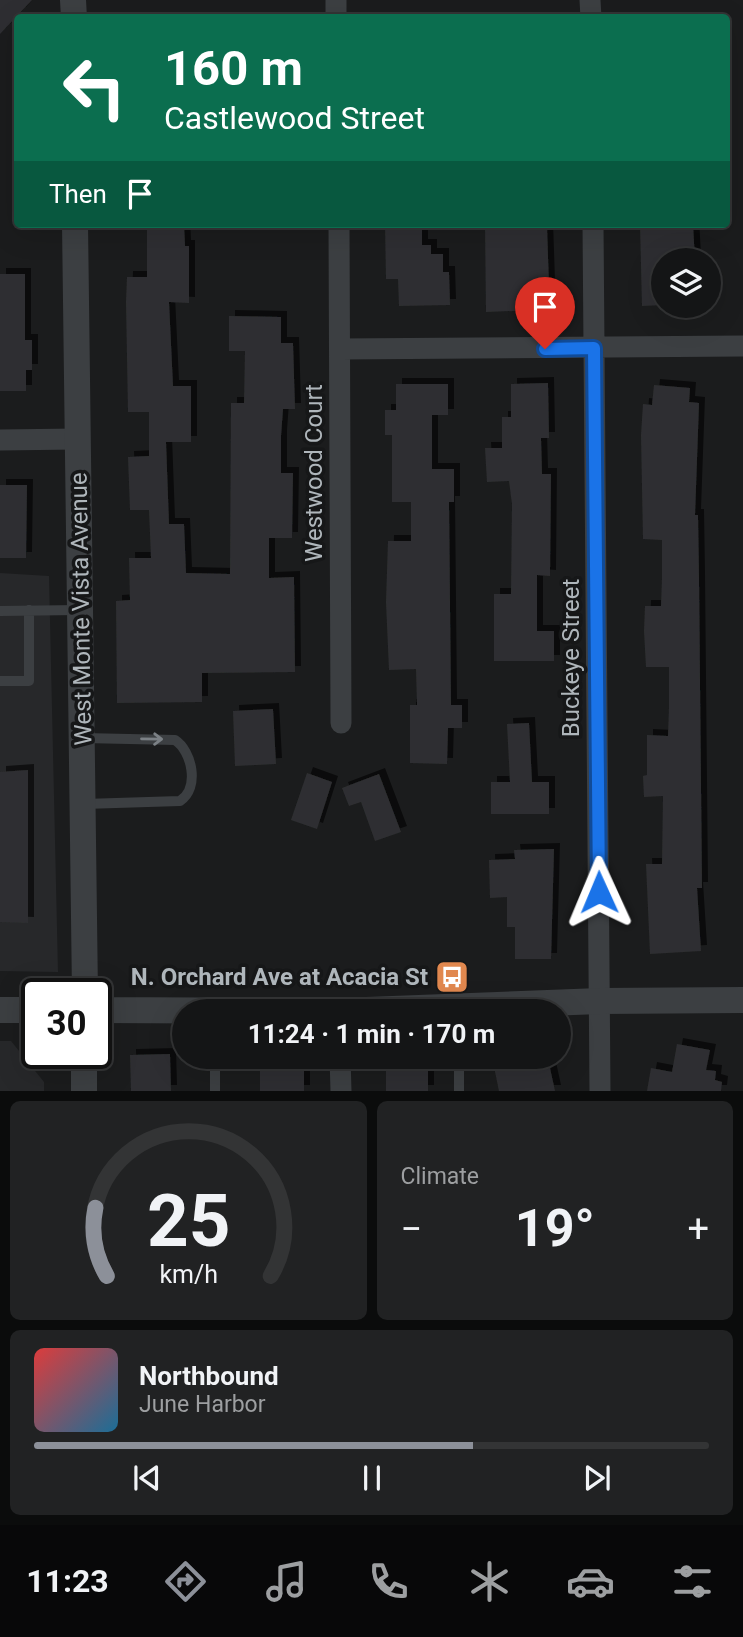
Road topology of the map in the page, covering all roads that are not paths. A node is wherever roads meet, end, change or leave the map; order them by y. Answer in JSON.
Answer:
{"nodes":[{"id":1,"x":75,"y":228,"type":"edge"},
{"id":2,"x":339,"y":228,"type":"edge"},
{"id":3,"x":593,"y":228,"type":"edge"},
{"id":4,"x":743,"y":346,"type":"edge"},
{"id":5,"x":594,"y":348,"type":"junction"},
{"id":6,"x":340,"y":349,"type":"junction"},
{"id":7,"x":77,"y":439,"type":"junction"},
{"id":8,"x":0,"y":440,"type":"edge"},
{"id":9,"x":29,"y":610,"type":"junction"},
{"id":10,"x":79,"y":610,"type":"junction"},
{"id":11,"x":0,"y":611,"type":"edge"},
{"id":12,"x":0,"y":681,"type":"edge"},
{"id":13,"x":341,"y":723,"type":"dead end"},
{"id":14,"x":83,"y":738,"type":"junction"},
{"id":15,"x":84,"y":804,"type":"junction"},
{"id":16,"x":85,"y":978,"type":"edge"},
{"id":17,"x":743,"y":1000,"type":"edge"},
{"id":18,"x":600,"y":1001,"type":"junction"},
{"id":19,"x":571,"y":1002,"type":"edge"},
{"id":20,"x":0,"y":1010,"type":"edge"},
{"id":21,"x":21,"y":1010,"type":"edge"},
{"id":22,"x":112,"y":1010,"type":"edge"},
{"id":23,"x":172,"y":1011,"type":"edge"},
{"id":24,"x":84,"y":1069,"type":"edge"},
{"id":25,"x":215,"y":1069,"type":"edge"},
{"id":26,"x":340,"y":1069,"type":"edge"},
{"id":27,"x":459,"y":1070,"type":"dead end"},
{"id":28,"x":84,"y":1091,"type":"edge"},
{"id":29,"x":215,"y":1091,"type":"edge"},
{"id":30,"x":341,"y":1091,"type":"edge"},
{"id":31,"x":459,"y":1091,"type":"edge"},
{"id":32,"x":600,"y":1091,"type":"edge"}],
"edges":[{"from":1,"to":7,"type":"street","name":"West Monte Vista Avenue"},
{"from":2,"to":6,"type":"street","name":"Westwood Court"},
{"from":3,"to":5,"type":"street","name":"Buckeye Street"},
{"from":4,"to":5,"type":"street"},
{"from":5,"to":6,"type":"street"},
{"from":5,"to":18,"type":"street","name":"Buckeye Street"},
{"from":6,"to":13,"type":"street","name":"Westwood Court"},
{"from":7,"to":8,"type":"street"},
{"from":7,"to":10,"type":"street","name":"West Monte Vista Avenue"},
{"from":9,"to":10,"type":"lane"},
{"from":9,"to":11,"type":"lane"},
{"from":9,"to":12,"type":"lane"},
{"from":10,"to":14,"type":"street","name":"West Monte Vista Avenue"},
{"from":14,"to":15,"type":"street","name":"West Monte Vista Avenue"},
{"from":14,"to":15,"type":"lane","one_way":true},
{"from":15,"to":16,"type":"street","name":"West Monte Vista Avenue"},
{"from":17,"to":18,"type":"street"},
{"from":18,"to":19,"type":"street"},
{"from":18,"to":32,"type":"street","name":"Buckeye Street"},
{"from":20,"to":21,"type":"street"},
{"from":22,"to":23,"type":"street"},
{"from":24,"to":28,"type":"street"},
{"from":25,"to":29,"type":"lane"},
{"from":26,"to":30,"type":"street"},
{"from":27,"to":31,"type":"lane"}]}
